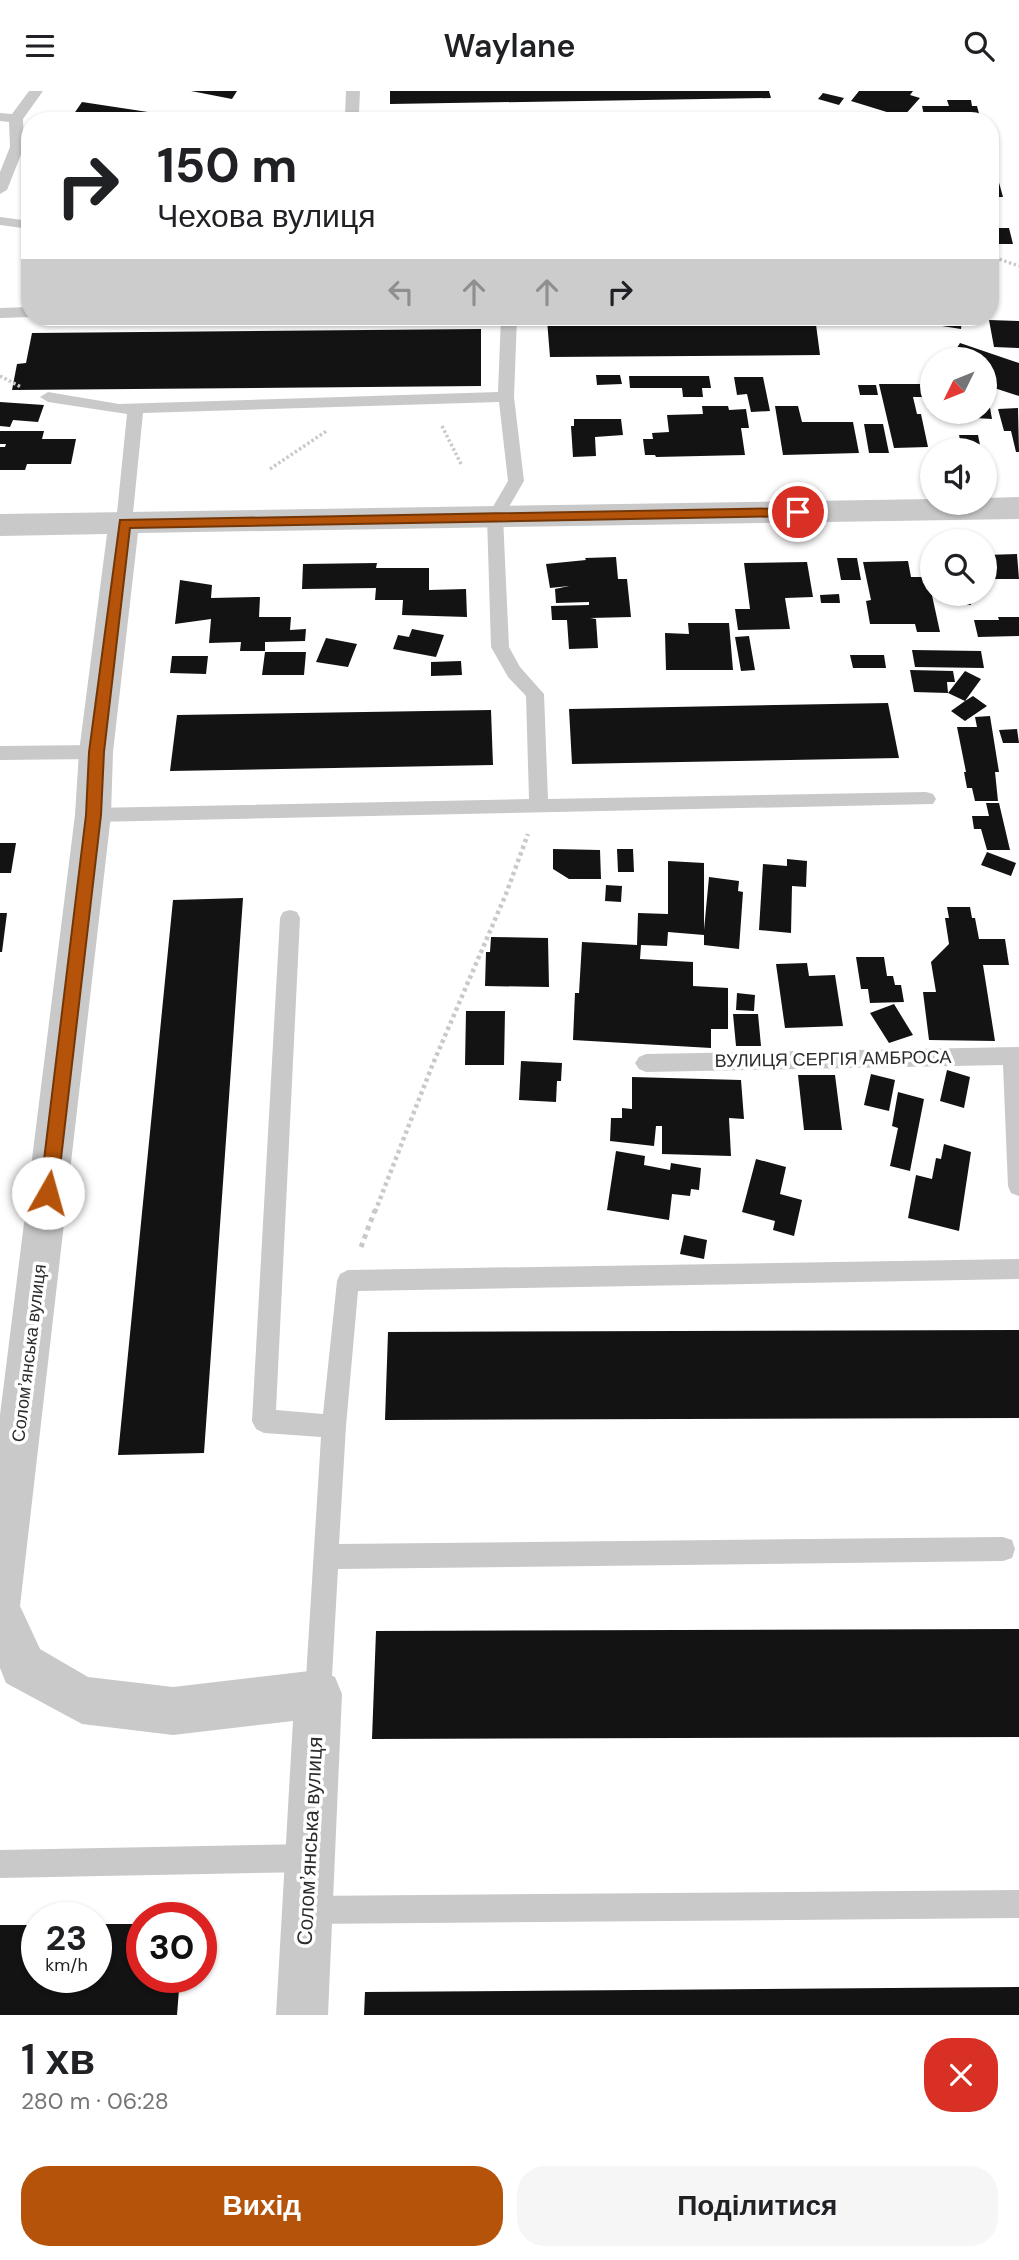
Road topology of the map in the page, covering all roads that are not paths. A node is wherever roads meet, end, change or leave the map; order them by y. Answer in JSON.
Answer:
{"nodes":[{"id":1,"x":36,"y":91,"type":"edge"},
{"id":2,"x":353,"y":91,"type":"edge"},
{"id":3,"x":352,"y":112,"type":"edge"},
{"id":4,"x":0,"y":117,"type":"edge"},
{"id":5,"x":16,"y":119,"type":"junction"},
{"id":6,"x":0,"y":190,"type":"edge"},
{"id":7,"x":0,"y":221,"type":"edge"},
{"id":8,"x":21,"y":224,"type":"edge"},
{"id":9,"x":21,"y":312,"type":"edge"},
{"id":10,"x":0,"y":313,"type":"edge"},
{"id":11,"x":509,"y":326,"type":"edge"},
{"id":12,"x":48,"y":397,"type":"dead end"},
{"id":13,"x":506,"y":397,"type":"junction"},
{"id":14,"x":136,"y":408,"type":"junction"},
{"id":15,"x":1019,"y":508,"type":"edge"},
{"id":16,"x":495,"y":517,"type":"junction"},
{"id":17,"x":124,"y":523,"type":"junction"},
{"id":18,"x":0,"y":526,"type":"edge"},
{"id":19,"x":96,"y":752,"type":"junction"},
{"id":20,"x":0,"y":753,"type":"edge"},
{"id":21,"x":926,"y":799,"type":"dead end"},
{"id":22,"x":539,"y":806,"type":"junction"},
{"id":23,"x":93,"y":815,"type":"junction"},
{"id":24,"x":290,"y":918,"type":"dead end"},
{"id":25,"x":1016,"y":1056,"type":"edge"},
{"id":26,"x":646,"y":1063,"type":"dead end"},
{"id":27,"x":1019,"y":1187,"type":"edge"},
{"id":28,"x":1019,"y":1269,"type":"edge"},
{"id":29,"x":334,"y":1426,"type":"junction"},
{"id":30,"x":1003,"y":1549,"type":"dead end"},
{"id":31,"x":327,"y":1557,"type":"junction"},
{"id":32,"x":0,"y":1599,"type":"edge"},
{"id":33,"x":0,"y":1613,"type":"edge"},
{"id":34,"x":318,"y":1694,"type":"junction"},
{"id":35,"x":309,"y":1858,"type":"junction"},
{"id":36,"x":0,"y":1864,"type":"edge"},
{"id":37,"x":1019,"y":1904,"type":"edge"},
{"id":38,"x":307,"y":1910,"type":"junction"},
{"id":39,"x":302,"y":2015,"type":"edge"}],
"edges":[{"from":1,"to":5,"type":"lane"},
{"from":2,"to":3,"type":"lane"},
{"from":4,"to":5,"type":"lane"},
{"from":5,"to":6,"type":"lane"},
{"from":7,"to":8,"type":"lane"},
{"from":9,"to":10,"type":"lane"},
{"from":11,"to":13,"type":"lane"},
{"from":12,"to":14,"type":"lane"},
{"from":13,"to":14,"type":"lane"},
{"from":13,"to":16,"type":"lane"},
{"from":14,"to":17,"type":"lane"},
{"from":15,"to":16,"type":"street"},
{"from":16,"to":17,"type":"street"},
{"from":16,"to":22,"type":"lane"},
{"from":17,"to":18,"type":"street"},
{"from":17,"to":19,"type":"street","name":"Соломʼянська вулиця"},
{"from":19,"to":20,"type":"lane"},
{"from":19,"to":23,"type":"street","name":"Соломʼянська вулиця"},
{"from":21,"to":22,"type":"lane"},
{"from":22,"to":23,"type":"lane"},
{"from":23,"to":32,"type":"street","name":"Соломʼянська вулиця"},
{"from":24,"to":29,"type":"lane"},
{"from":25,"to":26,"type":"lane","name":"ВУЛИЦЯ СЕРГІЯ АМБРОСА"},
{"from":25,"to":27,"type":"lane"},
{"from":28,"to":29,"type":"lane"},
{"from":29,"to":31,"type":"lane"},
{"from":30,"to":31,"type":"lane"},
{"from":31,"to":34,"type":"lane"},
{"from":33,"to":34,"type":"street"},
{"from":34,"to":35,"type":"street","name":"Соломʼянська вулиця"},
{"from":35,"to":36,"type":"lane"},
{"from":35,"to":38,"type":"street","name":"Соломʼянська вулиця"},
{"from":37,"to":38,"type":"lane"},
{"from":38,"to":39,"type":"street","name":"Соломʼянська вулиця"}]}
